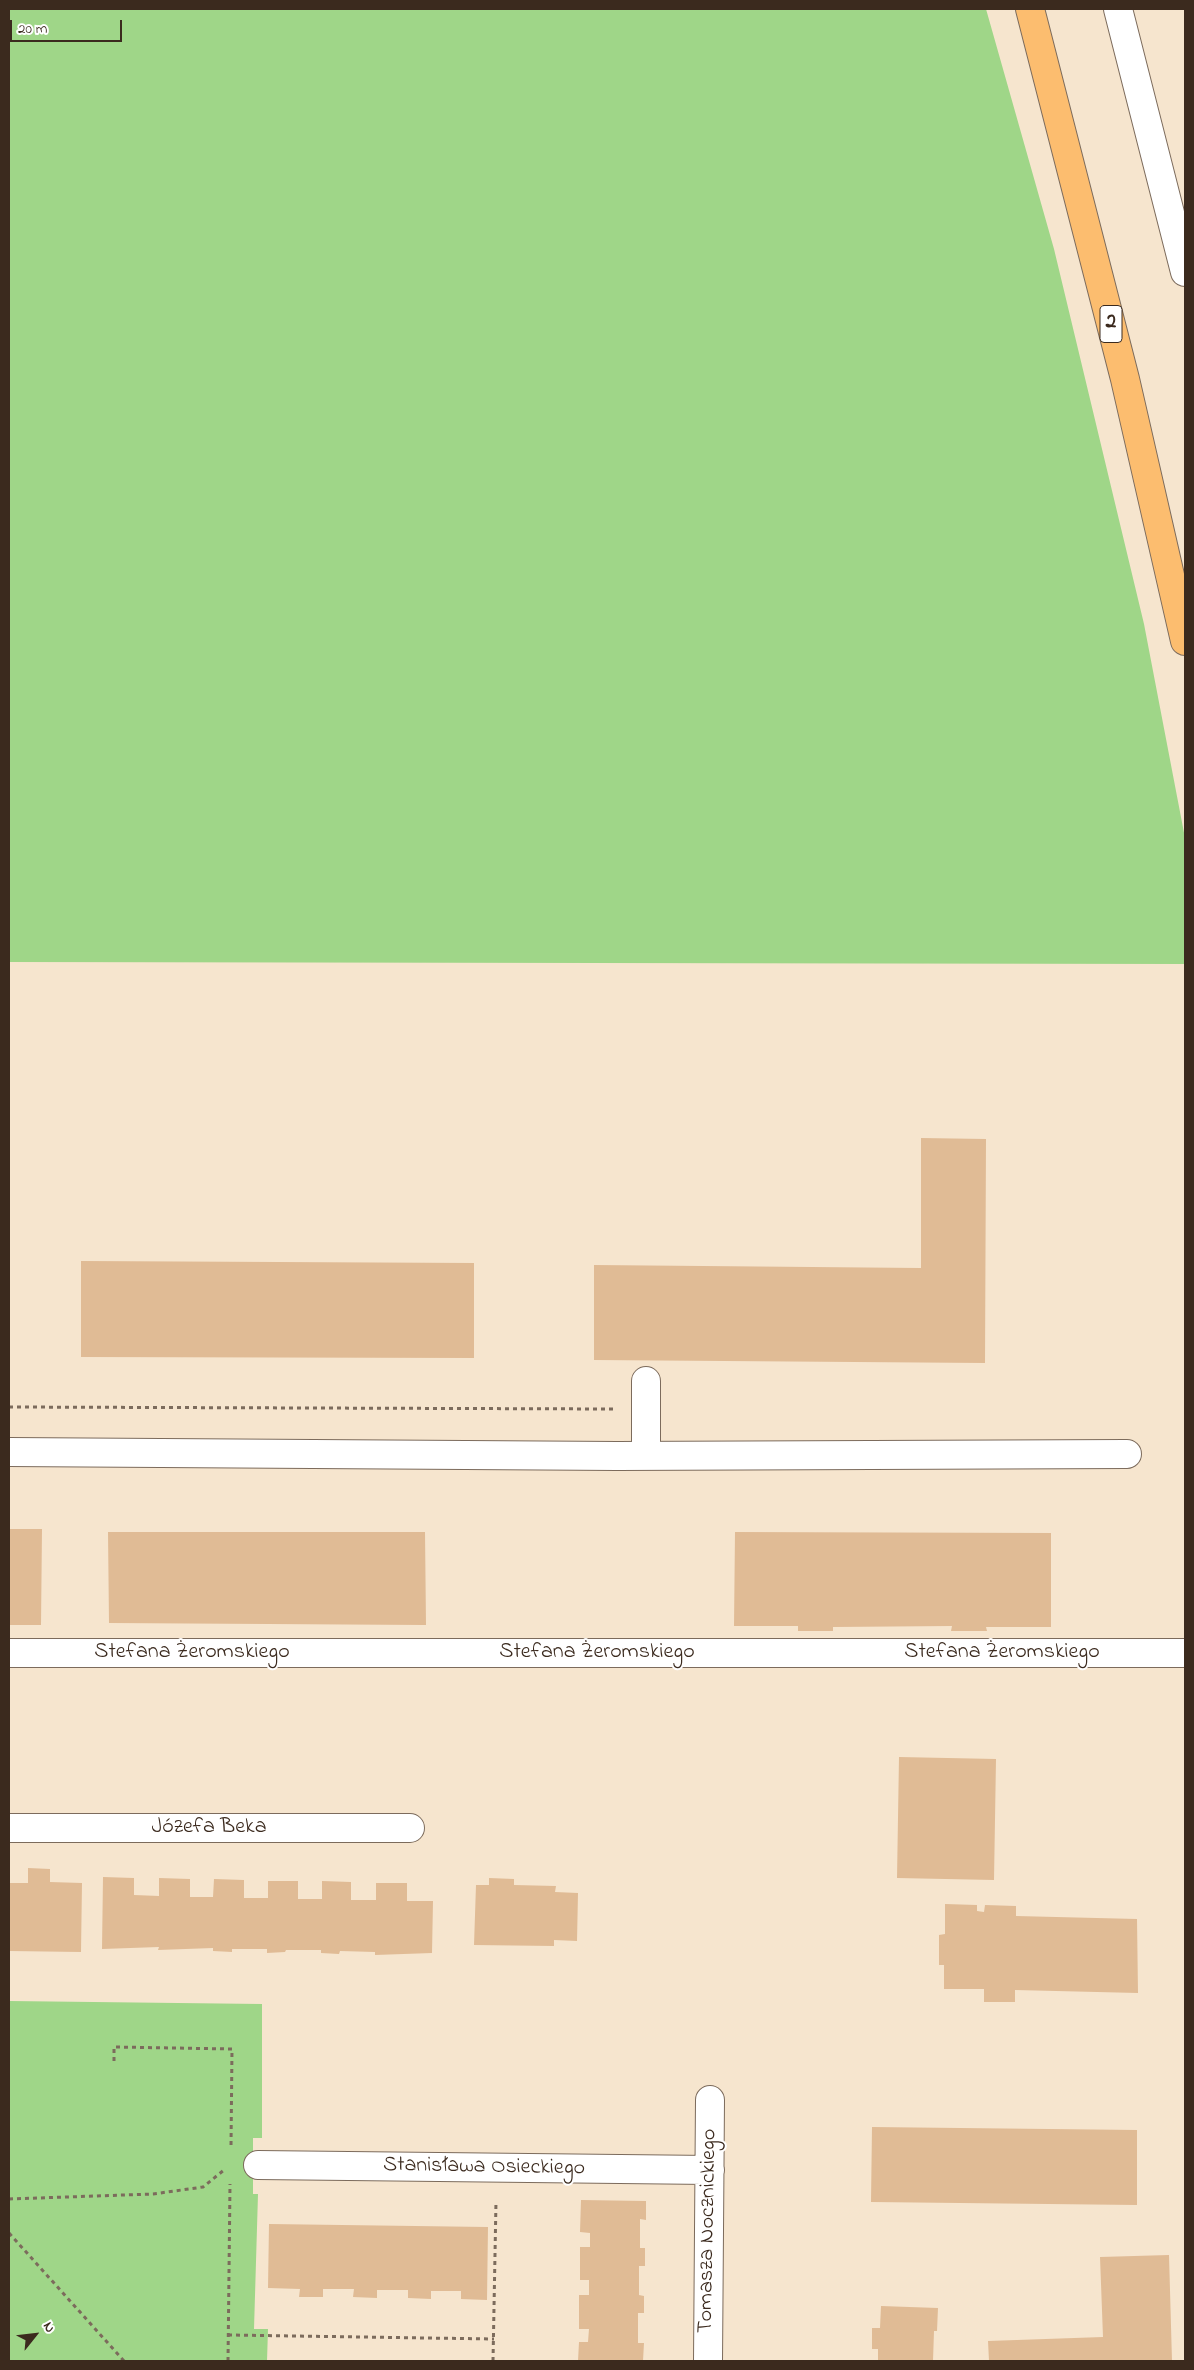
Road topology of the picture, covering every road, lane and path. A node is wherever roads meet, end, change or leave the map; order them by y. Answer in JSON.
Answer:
{"nodes":[{"id":1,"x":1030,"y":9,"type":"edge"},
{"id":2,"x":1118,"y":9,"type":"edge"},
{"id":3,"x":1185,"y":272,"type":"edge"},
{"id":4,"x":1185,"y":640,"type":"edge"},
{"id":5,"x":646,"y":1381,"type":"dead end"},
{"id":6,"x":9,"y":1407,"type":"edge"},
{"id":7,"x":646,"y":1409,"type":"junction"},
{"id":8,"x":9,"y":1452,"type":"edge"},
{"id":9,"x":1126,"y":1454,"type":"dead end"},
{"id":10,"x":646,"y":1456,"type":"junction"},
{"id":11,"x":9,"y":1653,"type":"edge"},
{"id":12,"x":1185,"y":1653,"type":"edge"},
{"id":13,"x":9,"y":1828,"type":"edge"},
{"id":14,"x":410,"y":1828,"type":"dead end"},
{"id":15,"x":114,"y":2060,"type":"dead end"},
{"id":16,"x":710,"y":2100,"type":"dead end"},
{"id":17,"x":230,"y":2155,"type":"dead end"},
{"id":18,"x":230,"y":2165,"type":"dead end"},
{"id":19,"x":258,"y":2165,"type":"dead end"},
{"id":20,"x":497,"y":2168,"type":"junction"},
{"id":21,"x":710,"y":2170,"type":"junction"},
{"id":22,"x":230,"y":2174,"type":"dead end"},
{"id":23,"x":9,"y":2199,"type":"edge"},
{"id":24,"x":9,"y":2232,"type":"edge"},
{"id":25,"x":228,"y":2336,"type":"junction"},
{"id":26,"x":494,"y":2339,"type":"junction"},
{"id":27,"x":124,"y":2361,"type":"edge"},
{"id":28,"x":228,"y":2361,"type":"edge"},
{"id":29,"x":493,"y":2361,"type":"edge"},
{"id":30,"x":708,"y":2361,"type":"edge"}],
"edges":[{"from":1,"to":4,"type":"highway","number":"2"},
{"from":2,"to":3,"type":"street"},
{"from":5,"to":7,"type":"street"},
{"from":6,"to":7,"type":"path"},
{"from":7,"to":10,"type":"street"},
{"from":8,"to":10,"type":"street"},
{"from":9,"to":10,"type":"street"},
{"from":11,"to":12,"type":"street","name":"Stefana Żeromskiego"},
{"from":13,"to":14,"type":"street","name":"Józefa Beka"},
{"from":15,"to":17,"type":"path"},
{"from":16,"to":21,"type":"street","name":"Tomasza Nocznickiego"},
{"from":18,"to":23,"type":"path"},
{"from":19,"to":20,"type":"street","name":"Stanisława Osieckiego"},
{"from":20,"to":21,"type":"street","name":"Stanisława Osieckiego"},
{"from":20,"to":26,"type":"path"},
{"from":21,"to":30,"type":"street","name":"Tomasza Nocznickiego"},
{"from":22,"to":25,"type":"path"},
{"from":24,"to":27,"type":"path"},
{"from":25,"to":26,"type":"path"},
{"from":25,"to":28,"type":"path"},
{"from":26,"to":29,"type":"path"}]}
